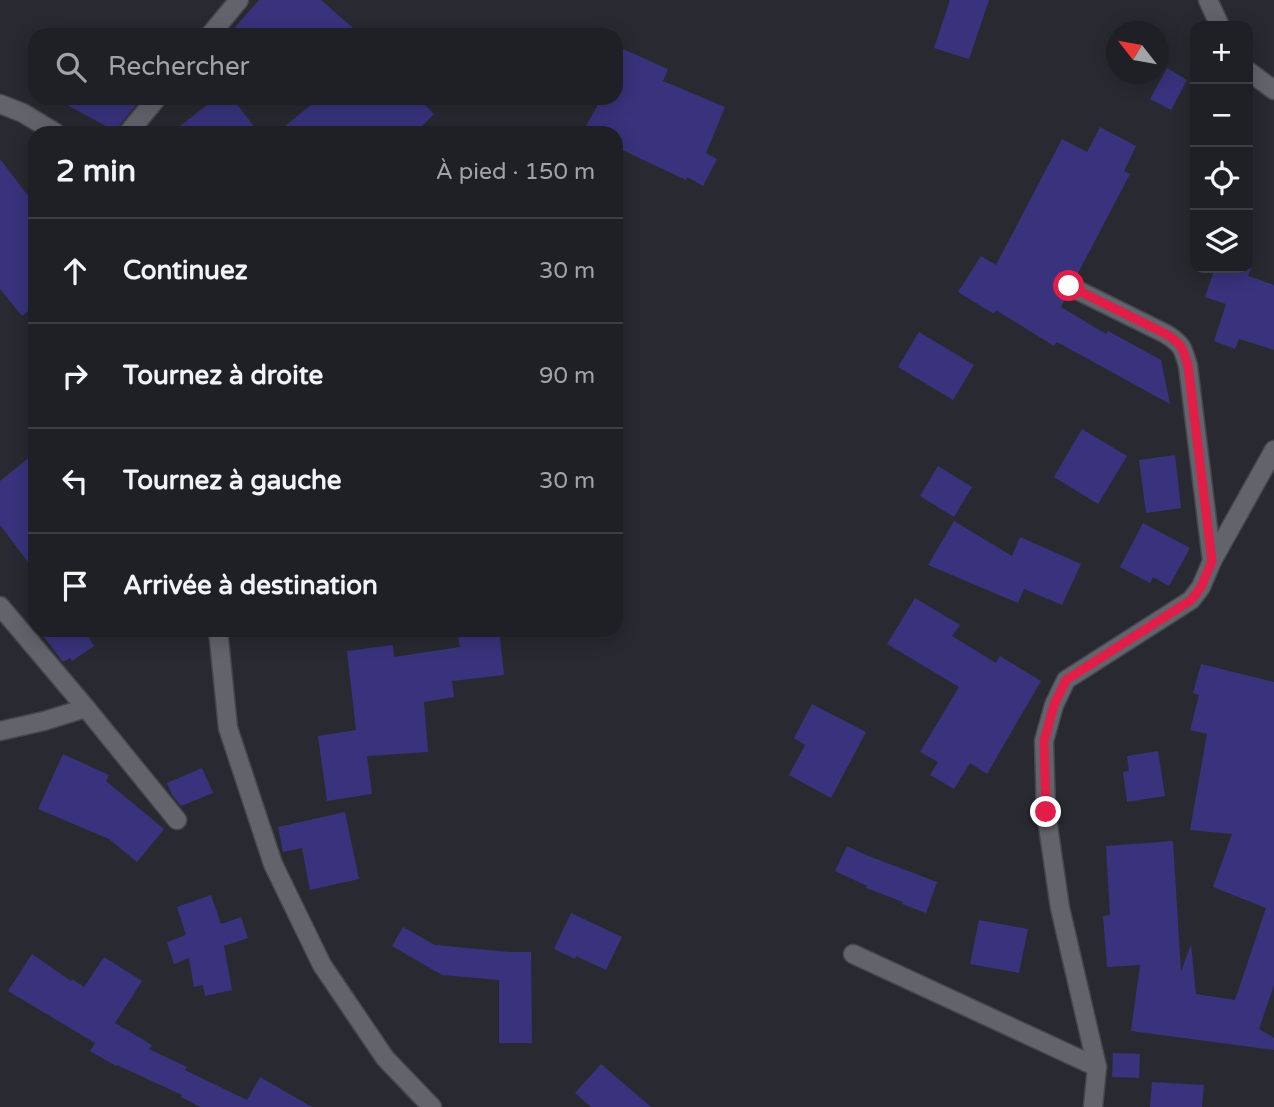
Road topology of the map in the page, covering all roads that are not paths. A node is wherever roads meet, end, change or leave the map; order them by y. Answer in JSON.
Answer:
{"nodes":[{"id":1,"x":239,"y":0,"type":"edge"},
{"id":2,"x":1208,"y":0,"type":"edge"},
{"id":3,"x":1218,"y":21,"type":"edge"},
{"id":4,"x":216,"y":28,"type":"edge"},
{"id":5,"x":1253,"y":75,"type":"edge"},
{"id":6,"x":1274,"y":90,"type":"edge"},
{"id":7,"x":0,"y":104,"type":"edge"},
{"id":8,"x":151,"y":105,"type":"edge"},
{"id":9,"x":44,"y":126,"type":"edge"},
{"id":10,"x":134,"y":126,"type":"edge"},
{"id":11,"x":1069,"y":286,"type":"dead end"},
{"id":12,"x":1274,"y":450,"type":"edge"},
{"id":13,"x":1212,"y":561,"type":"junction"},
{"id":14,"x":0,"y":606,"type":"edge"},
{"id":15,"x":219,"y":637,"type":"edge"},
{"id":16,"x":86,"y":708,"type":"junction"},
{"id":17,"x":0,"y":731,"type":"edge"},
{"id":18,"x":177,"y":820,"type":"dead end"},
{"id":19,"x":853,"y":954,"type":"dead end"},
{"id":20,"x":1097,"y":1066,"type":"junction"},
{"id":21,"x":432,"y":1107,"type":"edge"},
{"id":22,"x":1093,"y":1107,"type":"edge"}],
"edges":[{"from":1,"to":4,"type":"street"},
{"from":2,"to":3,"type":"street"},
{"from":5,"to":6,"type":"street"},
{"from":7,"to":9,"type":"street"},
{"from":8,"to":10,"type":"street"},
{"from":11,"to":13,"type":"street"},
{"from":12,"to":13,"type":"street"},
{"from":13,"to":20,"type":"street"},
{"from":14,"to":16,"type":"street"},
{"from":15,"to":21,"type":"street"},
{"from":16,"to":17,"type":"street"},
{"from":16,"to":18,"type":"street"},
{"from":19,"to":20,"type":"street"},
{"from":20,"to":22,"type":"street"}]}
